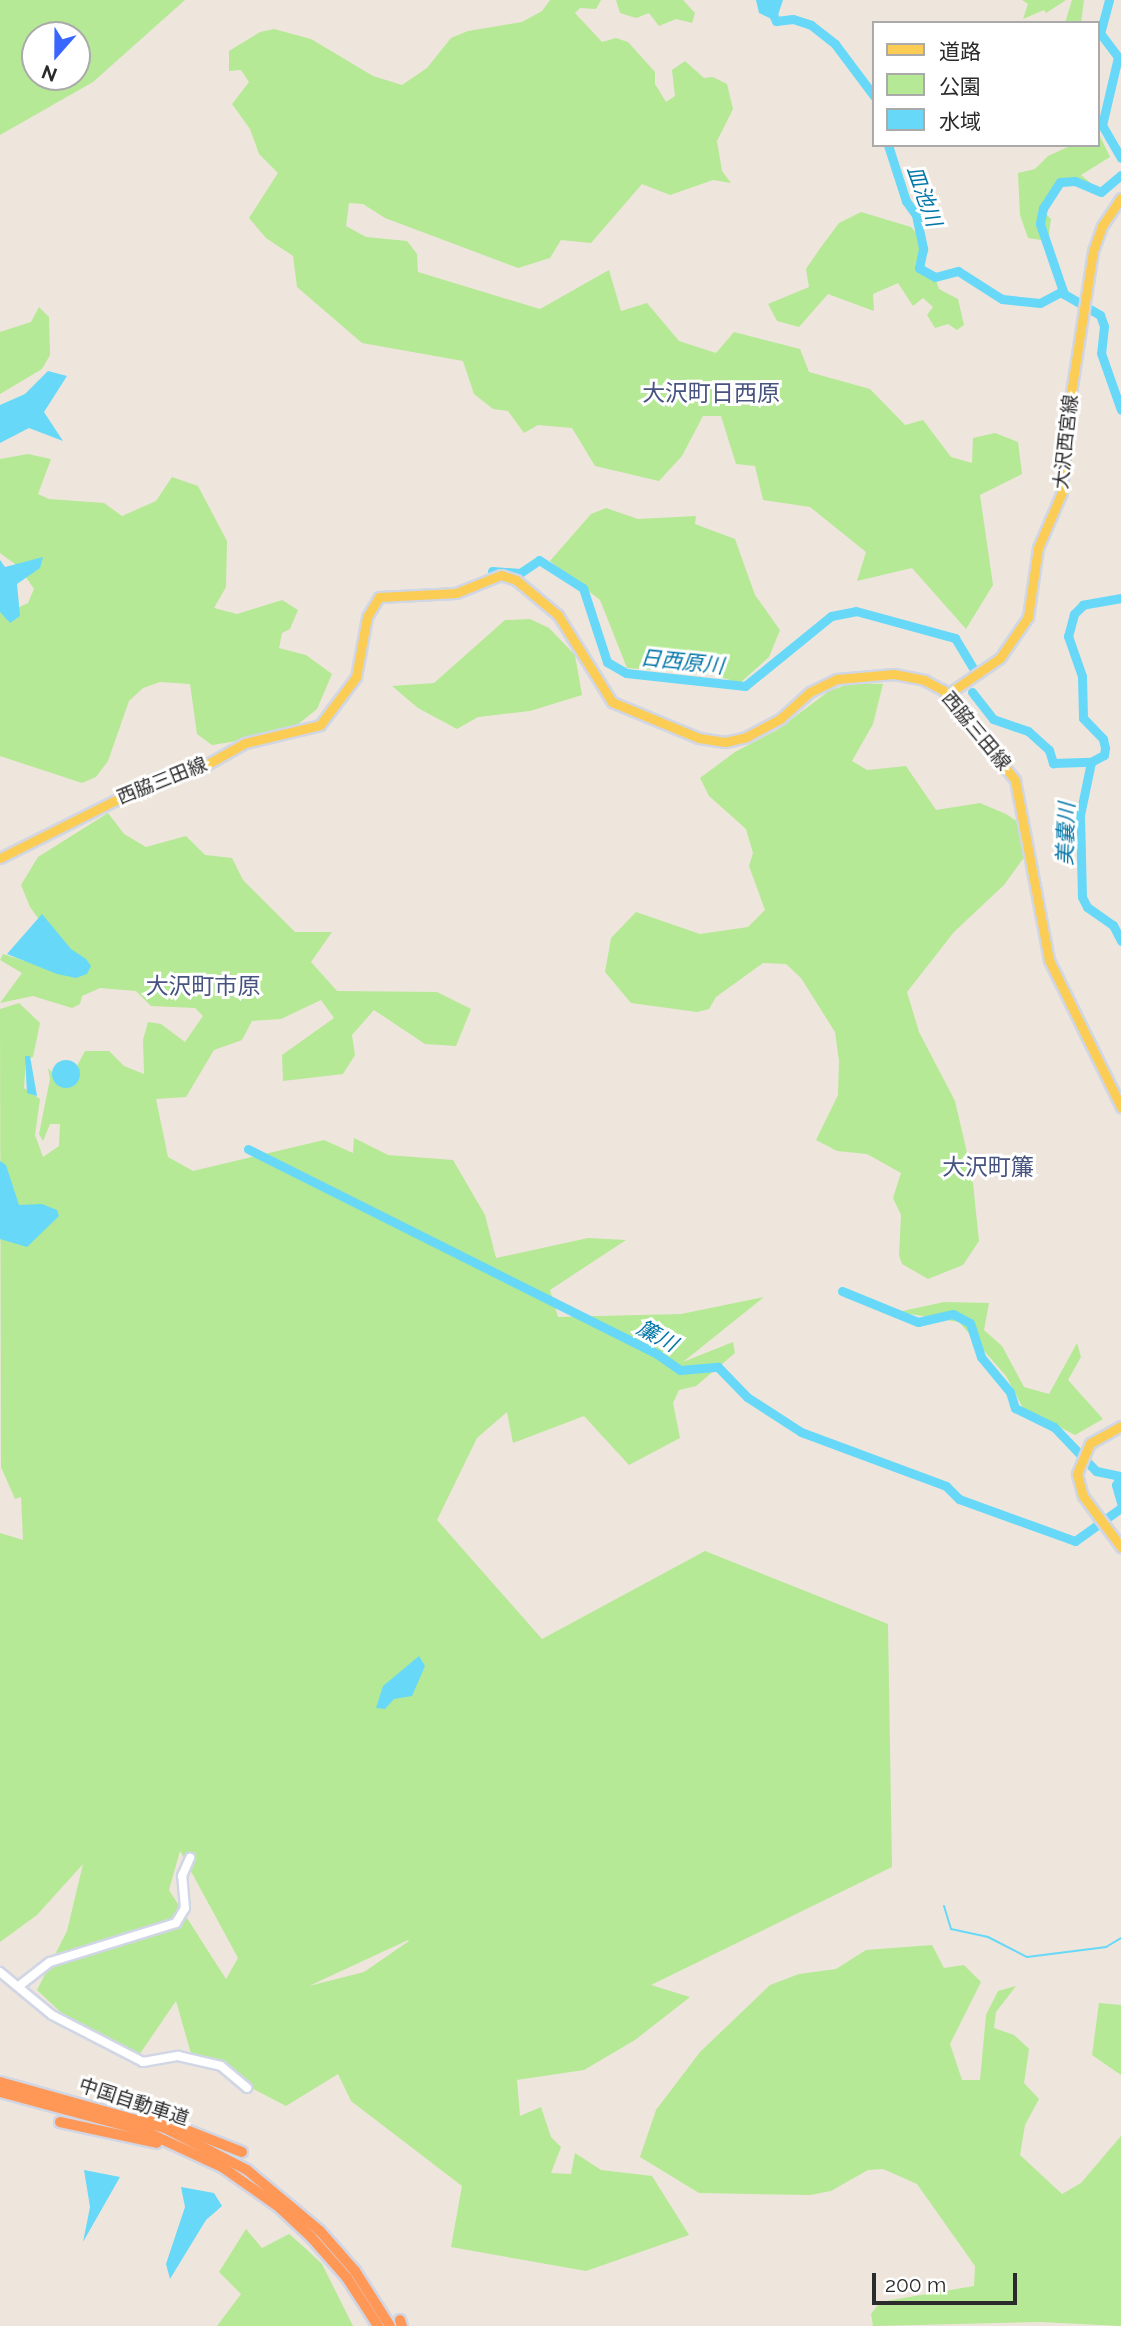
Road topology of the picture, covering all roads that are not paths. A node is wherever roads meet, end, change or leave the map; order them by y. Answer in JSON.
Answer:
{"nodes":[{"id":1,"x":1121,"y":198,"type":"edge"},
{"id":2,"x":947,"y":694,"type":"junction"},
{"id":3,"x":0,"y":858,"type":"edge"},
{"id":4,"x":1121,"y":1107,"type":"edge"},
{"id":5,"x":1121,"y":1426,"type":"edge"},
{"id":6,"x":1121,"y":1546,"type":"edge"},
{"id":7,"x":190,"y":1858,"type":"dead end"},
{"id":8,"x":0,"y":1972,"type":"edge"},
{"id":9,"x":19,"y":1986,"type":"junction"},
{"id":10,"x":0,"y":2082,"type":"edge"},
{"id":11,"x":247,"y":2088,"type":"dead end"},
{"id":12,"x":0,"y":2092,"type":"edge"},
{"id":13,"x":53,"y":2096,"type":"junction"},
{"id":14,"x":60,"y":2122,"type":"dead end"},
{"id":15,"x":242,"y":2152,"type":"dead end"},
{"id":16,"x":222,"y":2167,"type":"junction"},
{"id":17,"x":397,"y":2324,"type":"edge"},
{"id":18,"x":378,"y":2326,"type":"edge"}],
"edges":[{"from":1,"to":2,"type":"main road","name":"大沢西宮線"},
{"from":2,"to":3,"type":"main road","name":"西脇三田線"},
{"from":2,"to":4,"type":"main road","name":"西脇三田線"},
{"from":5,"to":6,"type":"main road"},
{"from":7,"to":9,"type":"street"},
{"from":8,"to":9,"type":"street"},
{"from":9,"to":11,"type":"street"},
{"from":10,"to":13,"type":"highway","name":"中国自動車道"},
{"from":12,"to":16,"type":"highway","name":"中国自動車道"},
{"from":13,"to":15,"type":"highway"},
{"from":13,"to":17,"type":"highway","name":"中国自動車道"},
{"from":14,"to":16,"type":"highway"},
{"from":16,"to":18,"type":"highway","name":"中国自動車道"}]}
